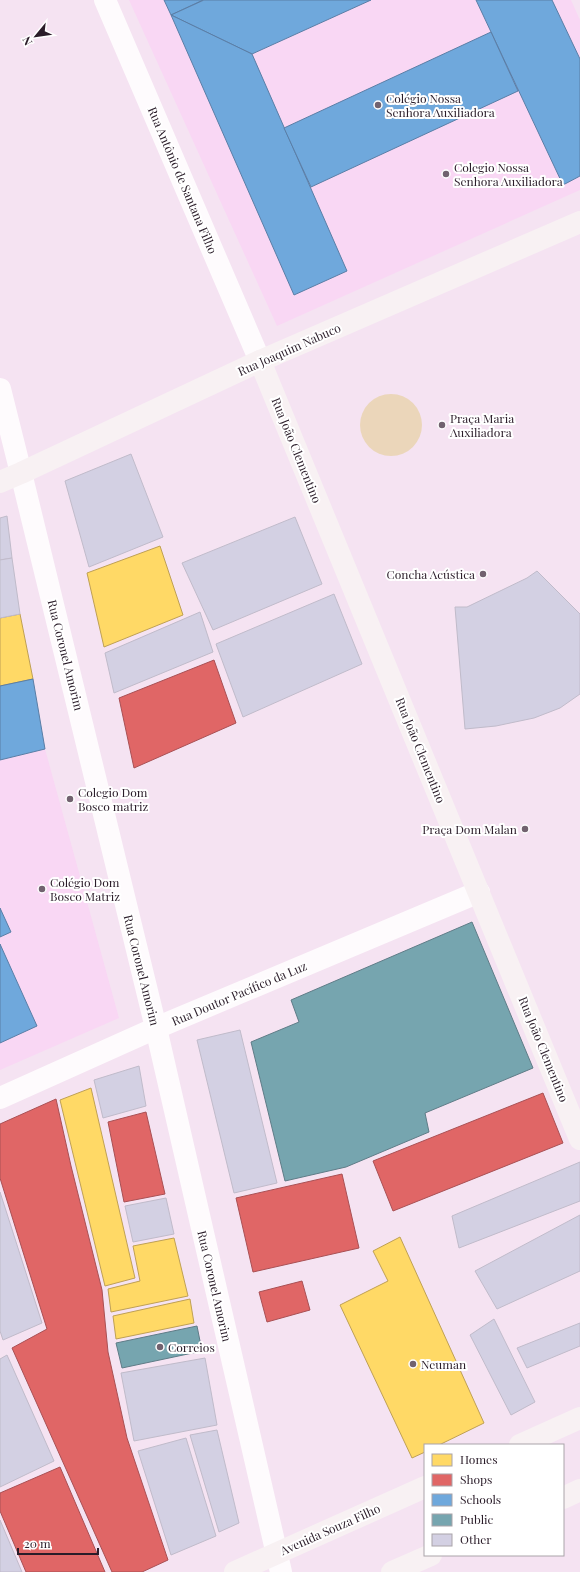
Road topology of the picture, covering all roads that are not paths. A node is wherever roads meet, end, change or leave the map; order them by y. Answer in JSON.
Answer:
{"nodes":[{"id":1,"x":105,"y":0,"type":"edge"},
{"id":2,"x":580,"y":222,"type":"edge"},
{"id":3,"x":260,"y":360,"type":"junction"},
{"id":4,"x":0,"y":389,"type":"edge"},
{"id":5,"x":21,"y":473,"type":"junction"},
{"id":6,"x":0,"y":482,"type":"edge"},
{"id":7,"x":479,"y":892,"type":"junction"},
{"id":8,"x":156,"y":1028,"type":"junction"},
{"id":9,"x":0,"y":1098,"type":"edge"},
{"id":10,"x":574,"y":1106,"type":"edge"},
{"id":11,"x":580,"y":1139,"type":"edge"},
{"id":12,"x":580,"y":1418,"type":"edge"},
{"id":13,"x":522,"y":1444,"type":"edge"},
{"id":14,"x":424,"y":1488,"type":"edge"},
{"id":15,"x":580,"y":1490,"type":"edge"},
{"id":16,"x":564,"y":1498,"type":"edge"},
{"id":17,"x":429,"y":1556,"type":"edge"},
{"id":18,"x":278,"y":1563,"type":"edge"},
{"id":19,"x":235,"y":1572,"type":"edge"},
{"id":20,"x":392,"y":1572,"type":"edge"}],
"edges":[{"from":1,"to":3,"type":"street","name":"Rua Antônio de Santana Filho"},
{"from":2,"to":3,"type":"main road","name":"Rua Joaquim Nabuco"},
{"from":3,"to":5,"type":"main road","name":"Rua Joaquim Nabuco"},
{"from":3,"to":7,"type":"main road","name":"Rua João Clementino"},
{"from":4,"to":5,"type":"street","name":"Rua Coronel Amorim"},
{"from":5,"to":6,"type":"main road","name":"Rua Joaquim Nabuco"},
{"from":5,"to":8,"type":"street","name":"Rua Coronel Amorim"},
{"from":7,"to":8,"type":"street","name":"Rua Doutor Pacífico da Luz"},
{"from":7,"to":10,"type":"main road","name":"Rua João Clementino"},
{"from":8,"to":9,"type":"street","name":"Rua Doutor Pacífico da Luz"},
{"from":8,"to":18,"type":"street","name":"Rua Coronel Amorim"},
{"from":10,"to":11,"type":"main road","name":"Rua João Clementino"},
{"from":12,"to":13,"type":"main road"},
{"from":14,"to":18,"type":"main road","name":"Avenida Souza Filho"},
{"from":15,"to":16,"type":"main road"},
{"from":17,"to":20,"type":"main road"},
{"from":18,"to":19,"type":"main road","name":"Avenida Souza Filho"}]}
